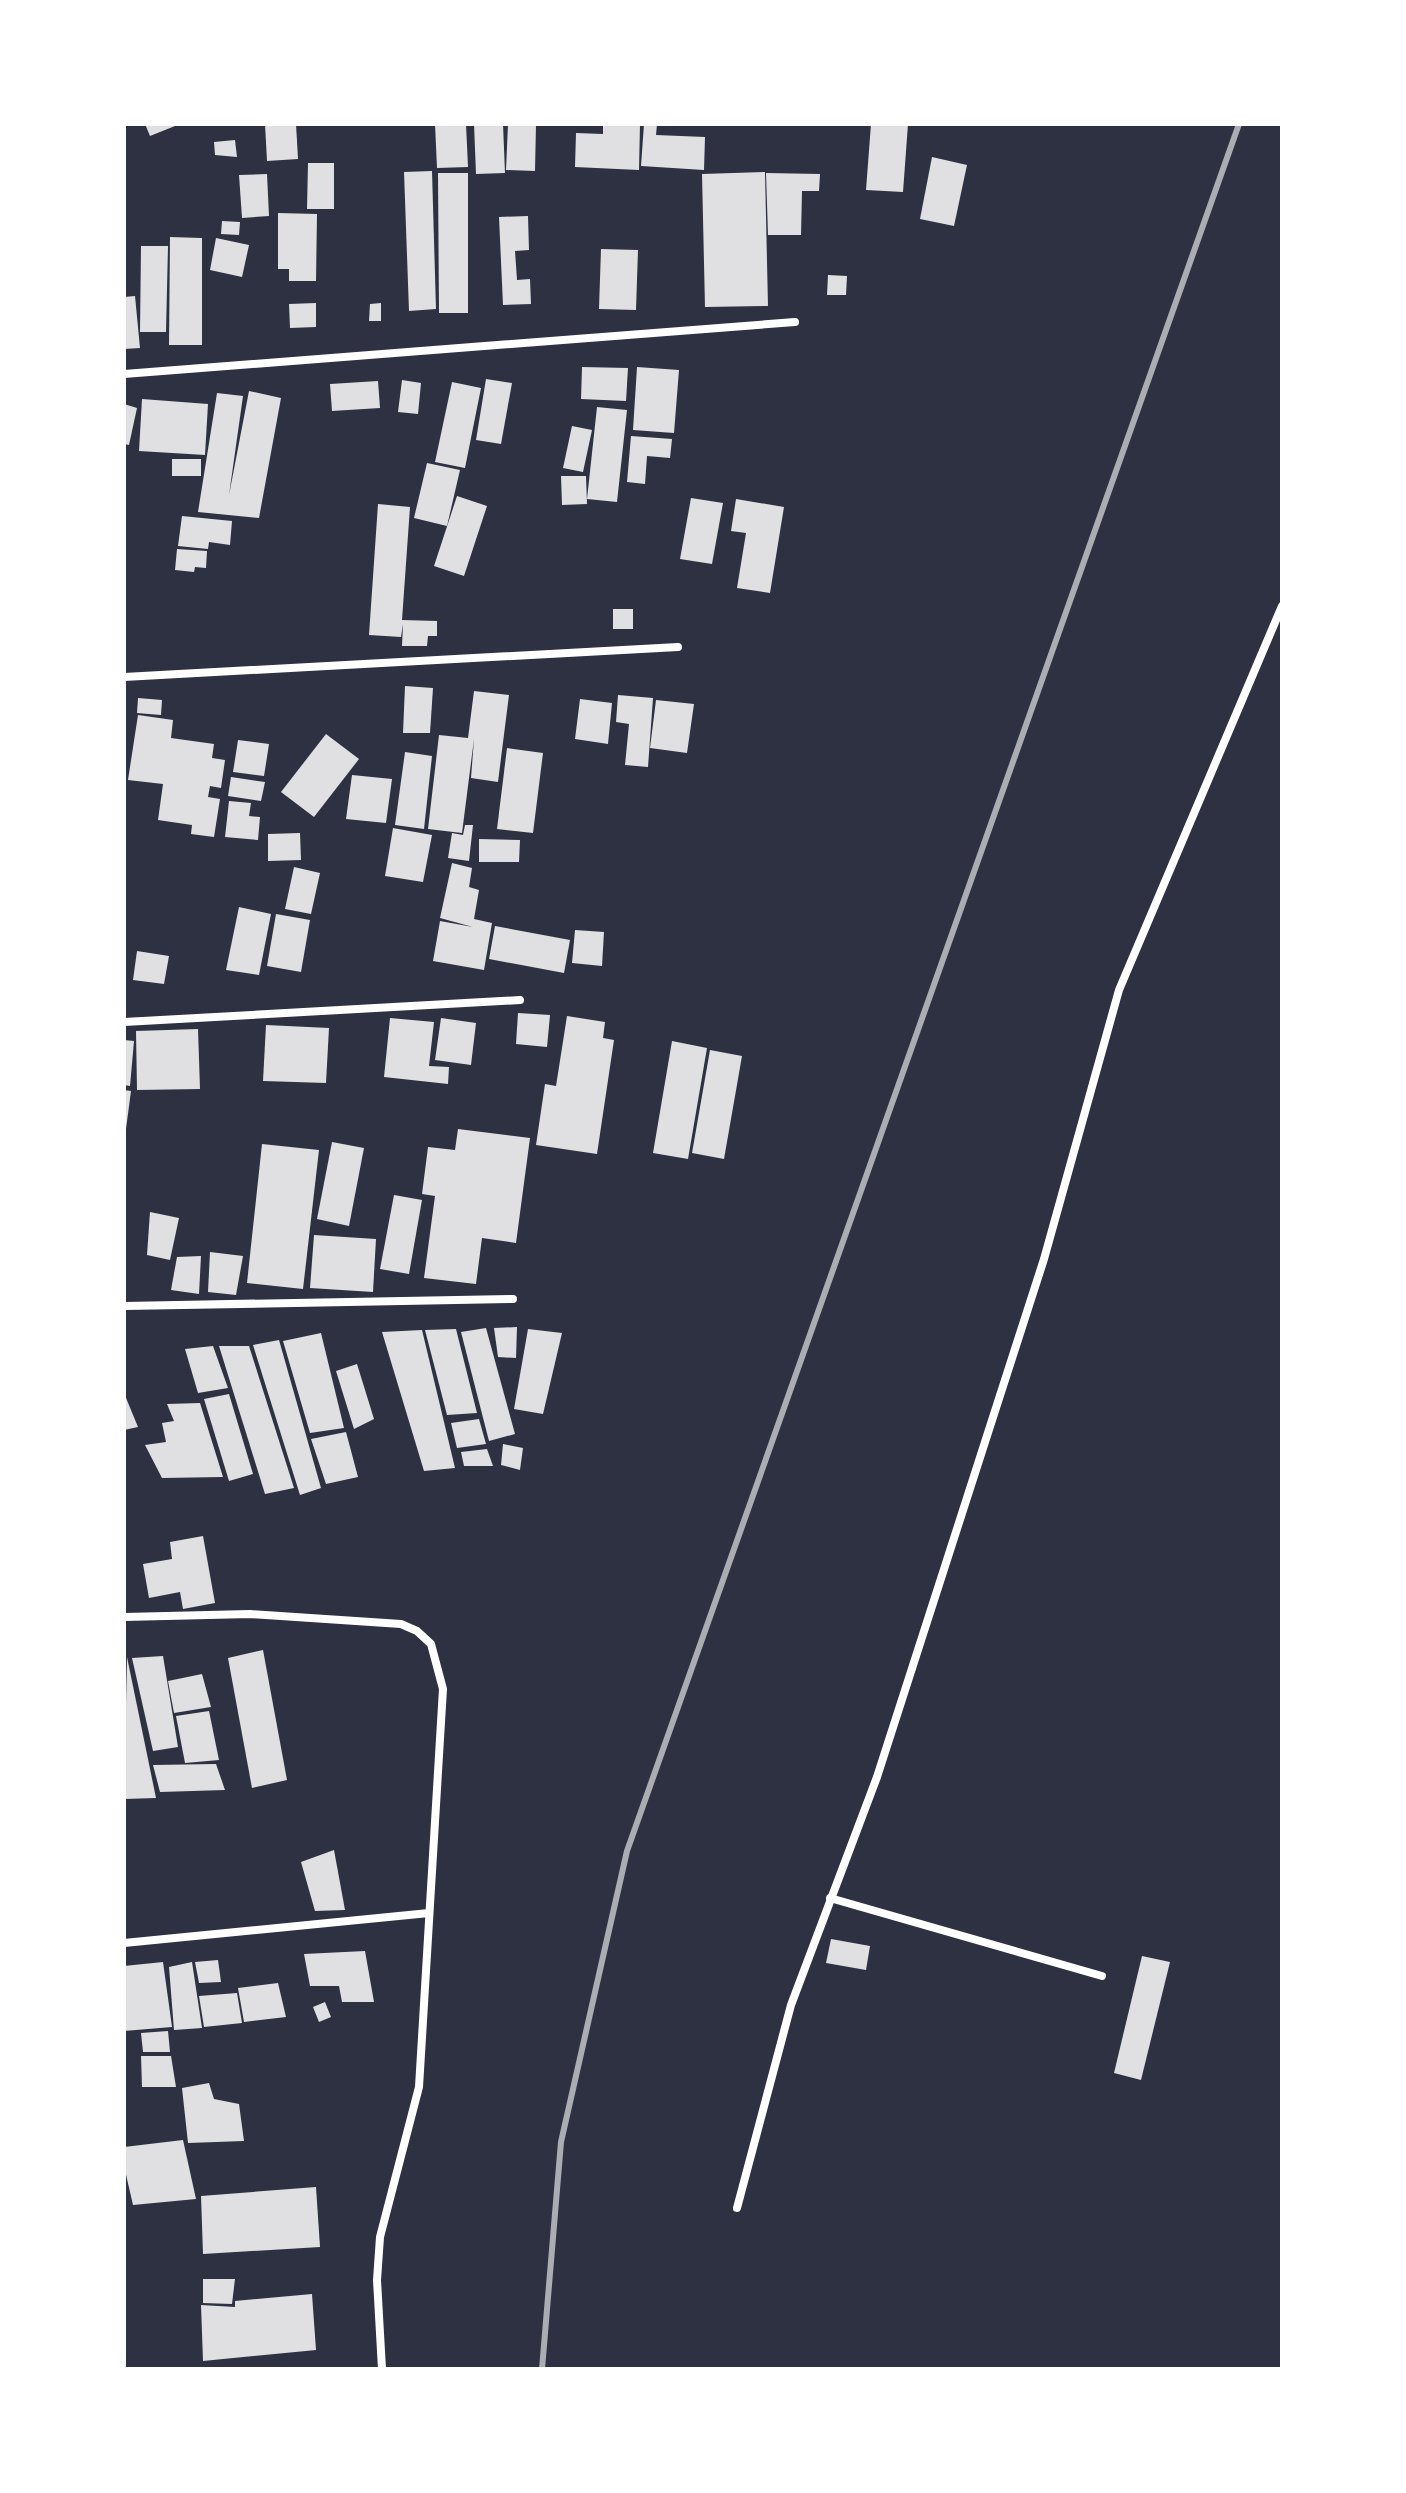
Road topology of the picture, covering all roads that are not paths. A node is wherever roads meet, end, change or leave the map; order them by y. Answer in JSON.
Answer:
{"nodes":[{"id":1,"x":795,"y":322,"type":"dead end"},
{"id":2,"x":124,"y":374,"type":"edge"},
{"id":3,"x":1282,"y":606,"type":"edge"},
{"id":4,"x":678,"y":647,"type":"dead end"},
{"id":5,"x":124,"y":677,"type":"edge"},
{"id":6,"x":520,"y":1000,"type":"dead end"},
{"id":7,"x":124,"y":1022,"type":"edge"},
{"id":8,"x":513,"y":1299,"type":"dead end"},
{"id":9,"x":124,"y":1306,"type":"edge"},
{"id":10,"x":124,"y":1617,"type":"edge"},
{"id":11,"x":830,"y":1898,"type":"junction"},
{"id":12,"x":429,"y":1913,"type":"junction"},
{"id":13,"x":124,"y":1943,"type":"edge"},
{"id":14,"x":1102,"y":1976,"type":"dead end"},
{"id":15,"x":737,"y":2208,"type":"dead end"},
{"id":16,"x":382,"y":2369,"type":"edge"}],
"edges":[{"from":1,"to":2,"type":"street"},
{"from":3,"to":11,"type":"street"},
{"from":4,"to":5,"type":"street"},
{"from":6,"to":7,"type":"street"},
{"from":8,"to":9,"type":"street"},
{"from":10,"to":12,"type":"street"},
{"from":11,"to":14,"type":"street"},
{"from":11,"to":15,"type":"street"},
{"from":12,"to":13,"type":"street"},
{"from":12,"to":16,"type":"street"}]}
